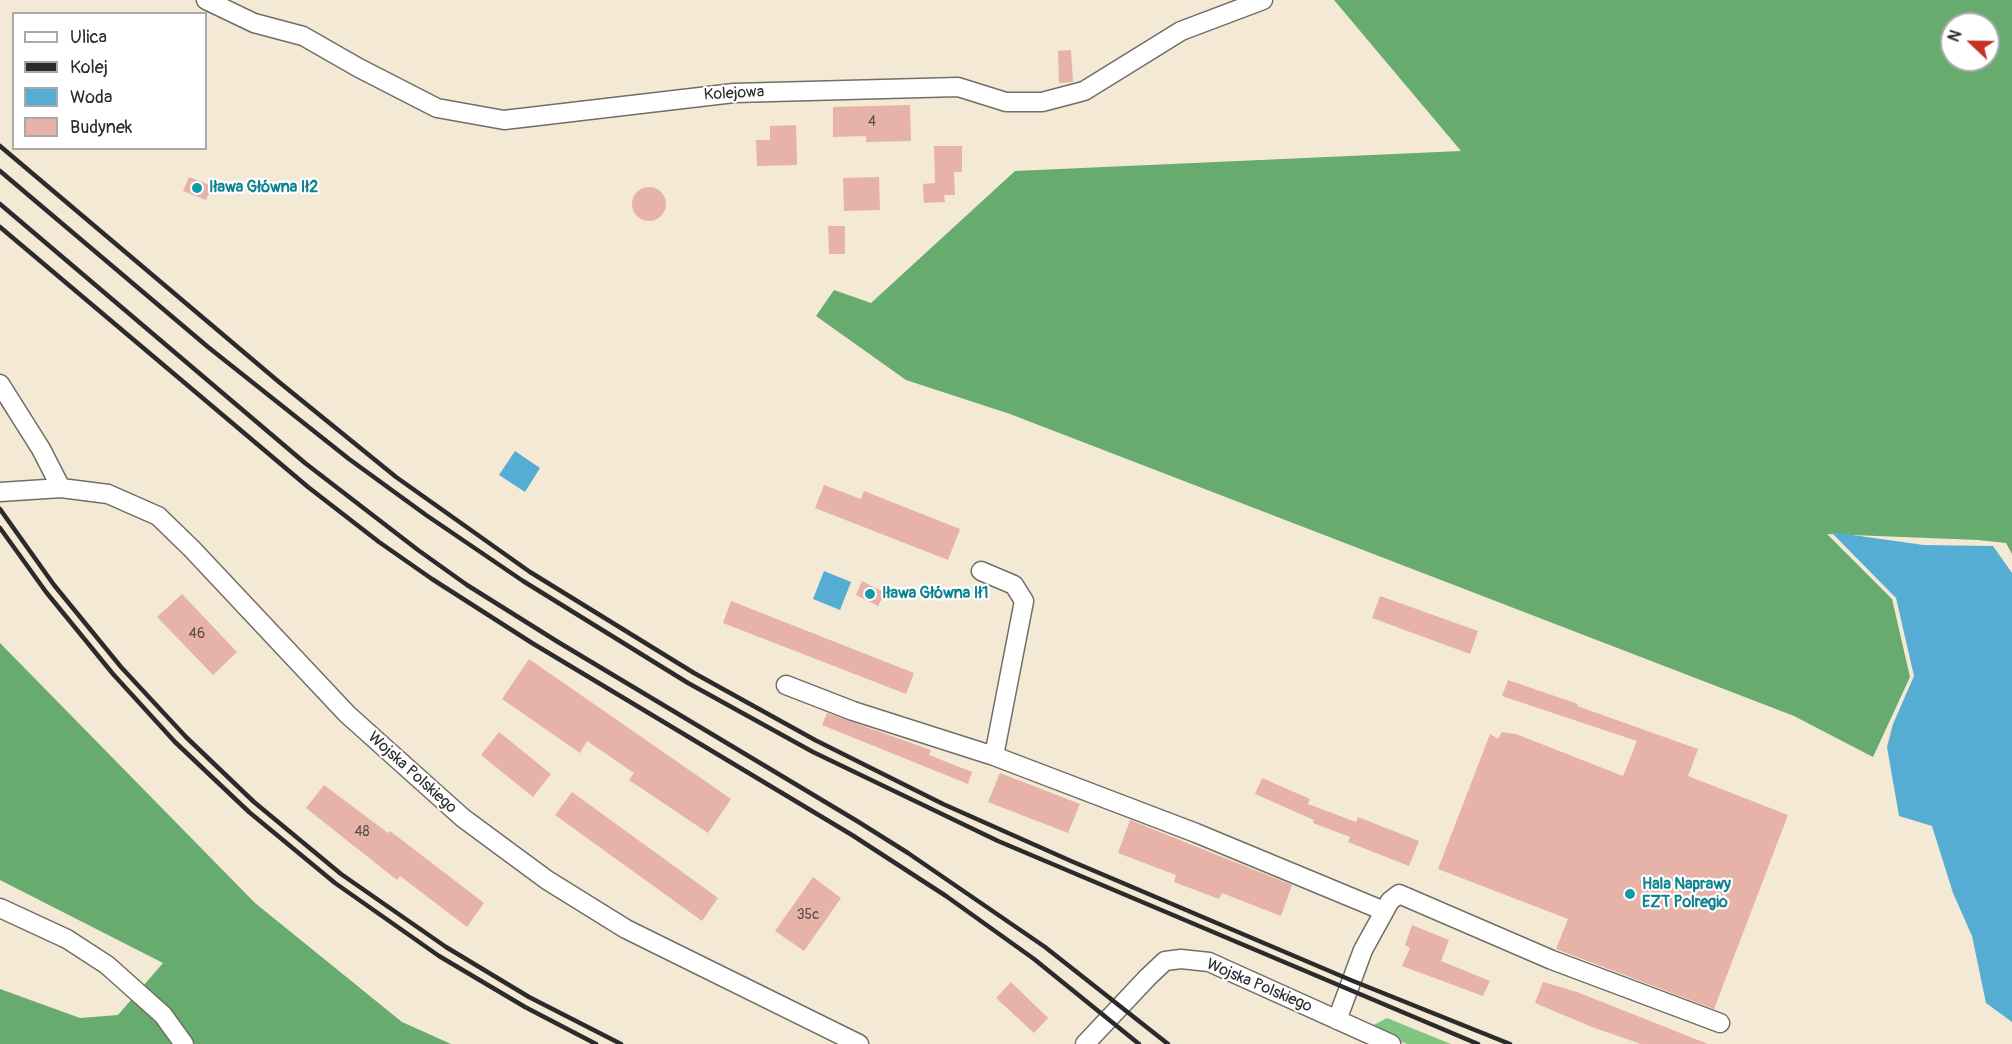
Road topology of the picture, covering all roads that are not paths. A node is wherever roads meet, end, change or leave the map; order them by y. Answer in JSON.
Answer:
{"nodes":[{"id":1,"x":206,"y":0,"type":"edge"},
{"id":2,"x":1263,"y":0,"type":"edge"},
{"id":3,"x":0,"y":384,"type":"edge"},
{"id":4,"x":61,"y":488,"type":"junction"},
{"id":5,"x":0,"y":492,"type":"edge"},
{"id":6,"x":981,"y":571,"type":"dead end"},
{"id":7,"x":786,"y":685,"type":"dead end"},
{"id":8,"x":994,"y":756,"type":"junction"},
{"id":9,"x":0,"y":908,"type":"edge"},
{"id":10,"x":1384,"y":912,"type":"junction"},
{"id":11,"x":1336,"y":1020,"type":"junction"},
{"id":12,"x":1719,"y":1023,"type":"dead end"},
{"id":13,"x":184,"y":1044,"type":"edge"},
{"id":14,"x":859,"y":1044,"type":"edge"},
{"id":15,"x":1085,"y":1044,"type":"edge"},
{"id":16,"x":1391,"y":1044,"type":"edge"}],
"edges":[{"from":1,"to":2,"type":"street","name":"Kolejowa"},
{"from":3,"to":4,"type":"street"},
{"from":4,"to":5,"type":"street","name":"Wojska Polskiego"},
{"from":4,"to":14,"type":"street","name":"Wojska Polskiego"},
{"from":6,"to":8,"type":"street"},
{"from":7,"to":8,"type":"street"},
{"from":8,"to":10,"type":"street"},
{"from":9,"to":13,"type":"street"},
{"from":10,"to":11,"type":"street"},
{"from":10,"to":12,"type":"street"},
{"from":11,"to":15,"type":"street","name":"Wojska Polskiego"},
{"from":11,"to":16,"type":"street","name":"Wojska Polskiego"}]}
